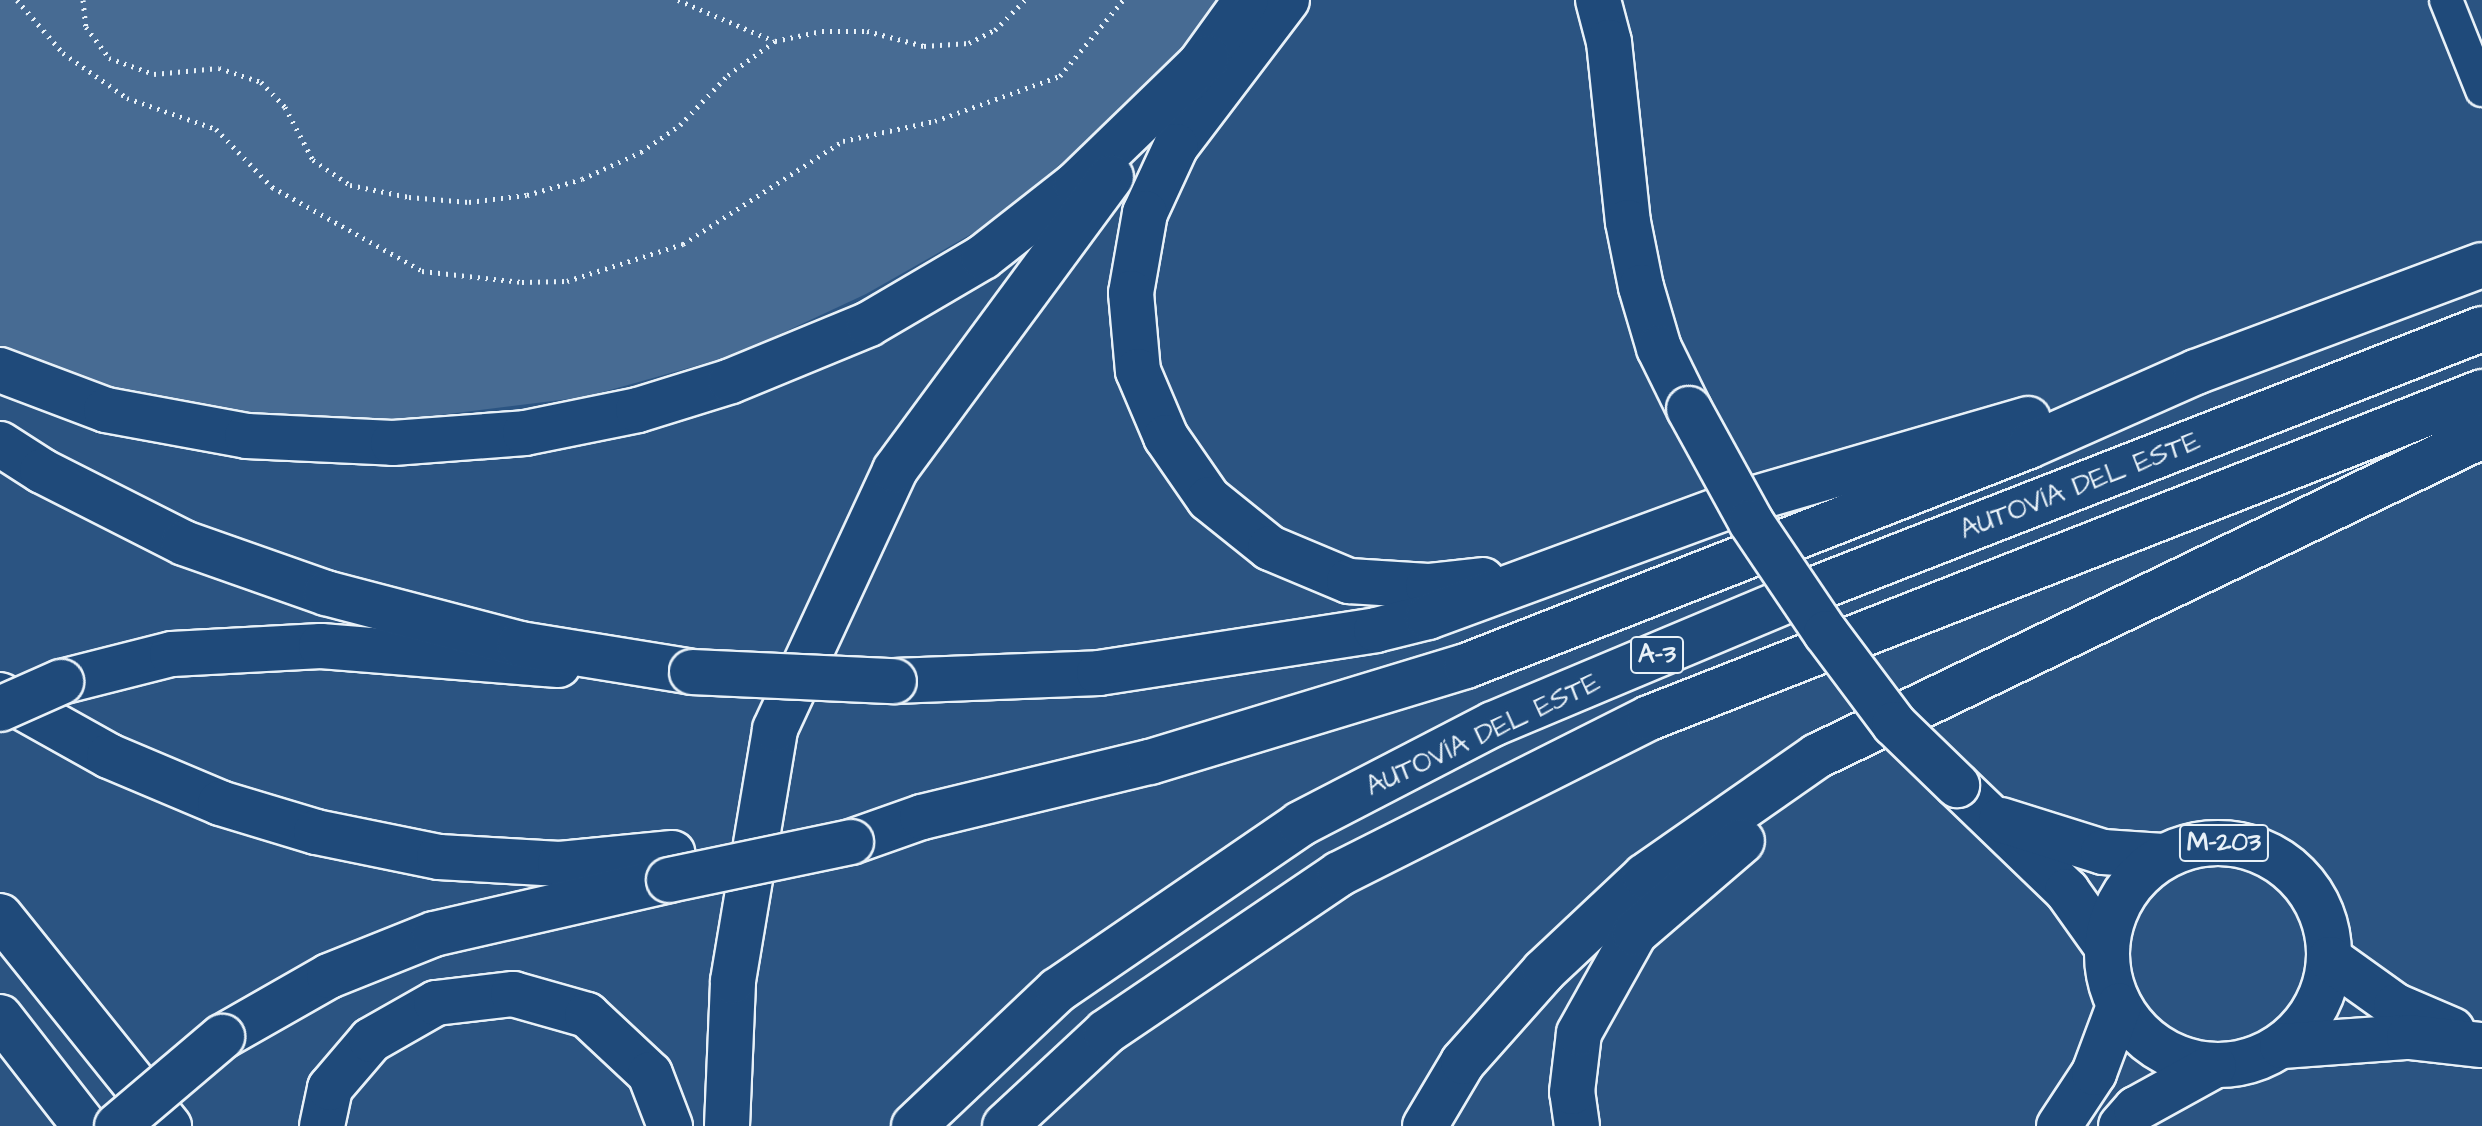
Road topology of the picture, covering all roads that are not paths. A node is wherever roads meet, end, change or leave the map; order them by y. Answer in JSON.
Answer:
{"nodes":[{"id":1,"x":1246,"y":0,"type":"edge"},
{"id":2,"x":1287,"y":0,"type":"edge"},
{"id":3,"x":1598,"y":0,"type":"edge"},
{"id":4,"x":2446,"y":0,"type":"edge"},
{"id":5,"x":1207,"y":57,"type":"junction"},
{"id":6,"x":2482,"y":90,"type":"edge"},
{"id":7,"x":2482,"y":265,"type":"edge"},
{"id":8,"x":2482,"y":329,"type":"edge"},
{"id":9,"x":0,"y":370,"type":"edge"},
{"id":10,"x":2196,"y":372,"type":"junction"},
{"id":11,"x":2482,"y":392,"type":"edge"},
{"id":12,"x":2482,"y":436,"type":"edge"},
{"id":13,"x":0,"y":444,"type":"edge"},
{"id":14,"x":1549,"y":572,"type":"junction"},
{"id":15,"x":2070,"y":633,"type":"junction"},
{"id":16,"x":692,"y":672,"type":"junction"},
{"id":17,"x":0,"y":695,"type":"edge"},
{"id":18,"x":0,"y":709,"type":"edge"},
{"id":19,"x":1992,"y":816,"type":"junction"},
{"id":20,"x":2163,"y":856,"type":"junction"},
{"id":21,"x":671,"y":867,"type":"junction"},
{"id":22,"x":0,"y":916,"type":"edge"},
{"id":23,"x":2107,"y":947,"type":"junction"},
{"id":24,"x":2330,"y":959,"type":"junction"},
{"id":25,"x":2119,"y":1006,"type":"junction"},
{"id":26,"x":0,"y":1017,"type":"edge"},
{"id":27,"x":2482,"y":1044,"type":"edge"},
{"id":28,"x":2282,"y":1046,"type":"junction"},
{"id":29,"x":2214,"y":1066,"type":"junction"},
{"id":30,"x":85,"y":1126,"type":"edge"},
{"id":31,"x":117,"y":1126,"type":"edge"},
{"id":32,"x":169,"y":1126,"type":"edge"},
{"id":33,"x":322,"y":1126,"type":"edge"},
{"id":34,"x":670,"y":1126,"type":"edge"},
{"id":35,"x":727,"y":1126,"type":"edge"},
{"id":36,"x":914,"y":1126,"type":"edge"},
{"id":37,"x":1005,"y":1126,"type":"edge"},
{"id":38,"x":1425,"y":1126,"type":"edge"},
{"id":39,"x":1577,"y":1126,"type":"edge"},
{"id":40,"x":2059,"y":1126,"type":"edge"},
{"id":41,"x":2121,"y":1126,"type":"edge"}],
"edges":[{"from":1,"to":5,"type":"main road"},
{"from":2,"to":14,"type":"main road"},
{"from":3,"to":19,"type":"main road","bridge":true},
{"from":4,"to":6,"type":"street"},
{"from":5,"to":9,"type":"main road"},
{"from":5,"to":35,"type":"main road"},
{"from":7,"to":10,"type":"main road"},
{"from":8,"to":36,"type":"main road","name":"AUTOVÍA DEL ESTE","number":"A-3"},
{"from":10,"to":14,"type":"main road"},
{"from":10,"to":21,"type":"main road"},
{"from":11,"to":37,"type":"main road","name":"AUTOVÍA DEL ESTE","number":"A-3"},
{"from":12,"to":15,"type":"main road"},
{"from":13,"to":16,"type":"main road"},
{"from":14,"to":16,"type":"main road","bridge":true},
{"from":15,"to":38,"type":"main road"},
{"from":15,"to":39,"type":"main road"},
{"from":16,"to":18,"type":"main road","bridge":true},
{"from":17,"to":21,"type":"main road"},
{"from":19,"to":20,"type":"main road"},
{"from":19,"to":23,"type":"main road"},
{"from":20,"to":23,"type":"main road","number":"M-203"},
{"from":20,"to":24,"type":"main road","number":"M-203"},
{"from":21,"to":31,"type":"main road","bridge":true},
{"from":22,"to":32,"type":"main road"},
{"from":23,"to":25,"type":"main road","number":"M-203"},
{"from":24,"to":27,"type":"main road","number":"M-203"},
{"from":24,"to":28,"type":"main road","number":"M-203"},
{"from":25,"to":29,"type":"main road","number":"M-203"},
{"from":25,"to":40,"type":"main road"},
{"from":26,"to":30,"type":"main road"},
{"from":27,"to":28,"type":"main road","number":"M-203"},
{"from":28,"to":29,"type":"main road","number":"M-203"},
{"from":29,"to":41,"type":"main road"},
{"from":33,"to":34,"type":"main road"}]}
